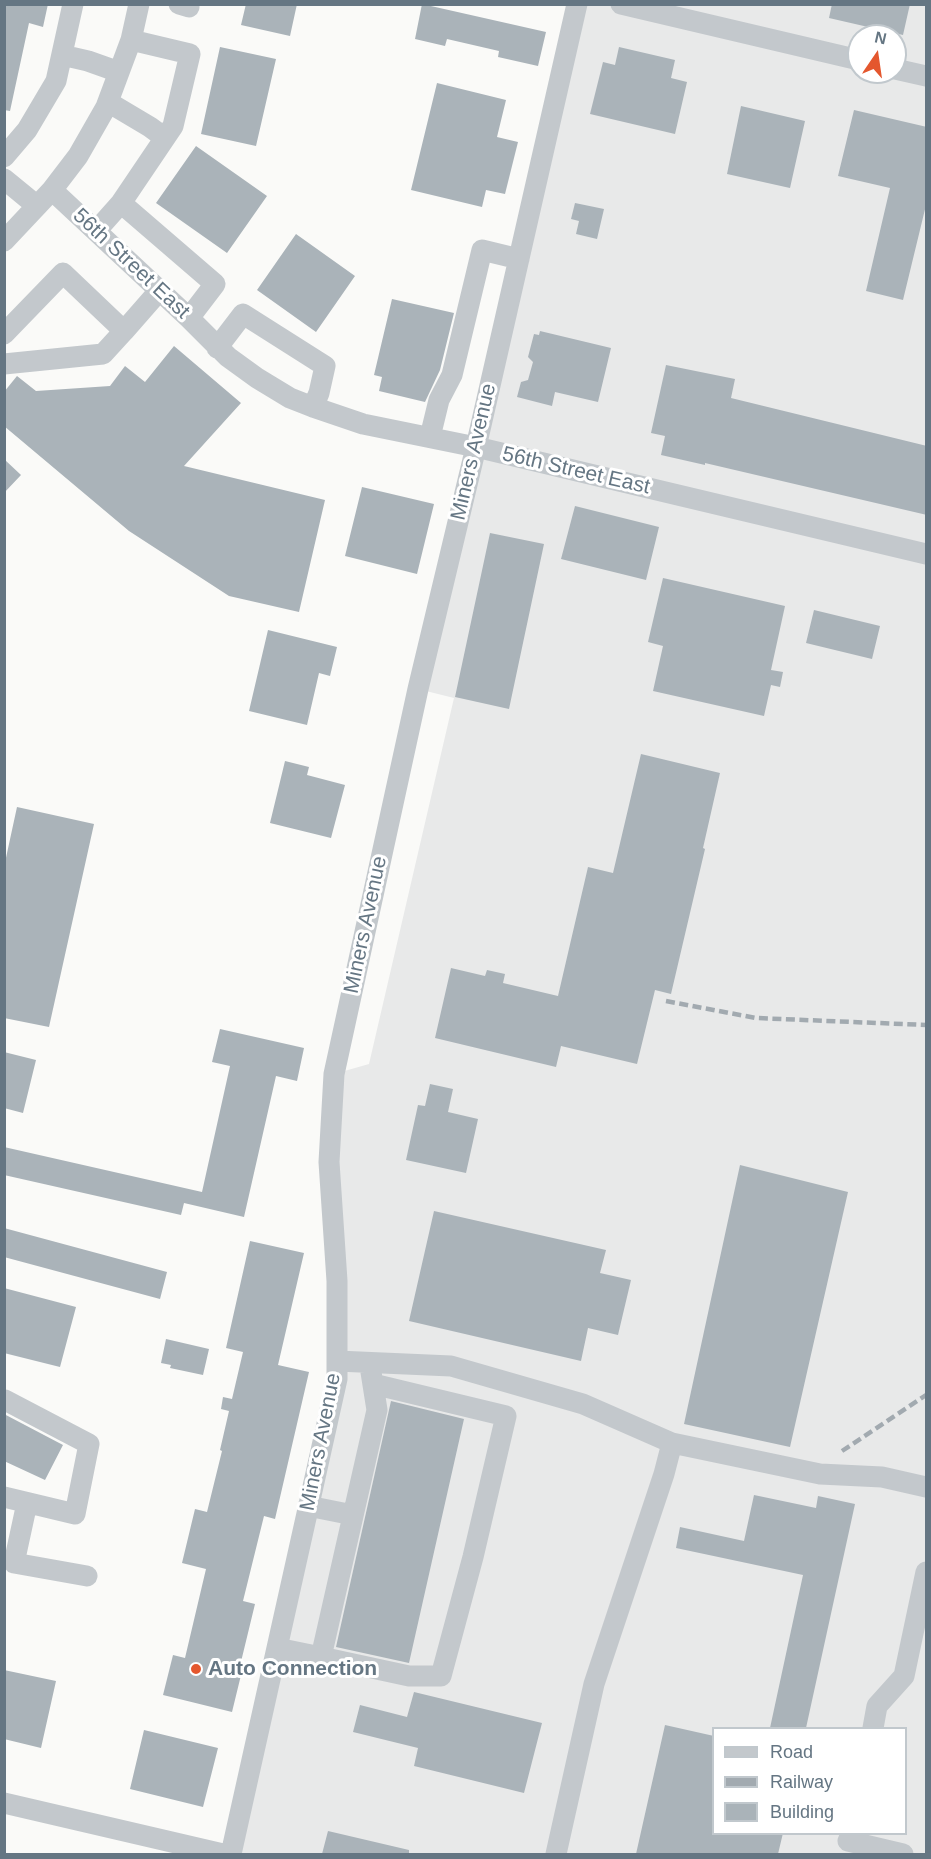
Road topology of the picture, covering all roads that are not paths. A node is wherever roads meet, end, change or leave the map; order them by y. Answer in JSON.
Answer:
{"nodes":[{"id":1,"x":74,"y":4,"type":"edge"},
{"id":2,"x":139,"y":4,"type":"edge"},
{"id":3,"x":179,"y":4,"type":"edge"},
{"id":4,"x":189,"y":4,"type":"edge"},
{"id":5,"x":577,"y":4,"type":"edge"},
{"id":6,"x":621,"y":4,"type":"edge"},
{"id":7,"x":131,"y":40,"type":"junction"},
{"id":8,"x":62,"y":55,"type":"junction"},
{"id":9,"x":847,"y":57,"type":"edge"},
{"id":10,"x":119,"y":72,"type":"junction"},
{"id":11,"x":907,"y":72,"type":"edge"},
{"id":12,"x":927,"y":76,"type":"edge"},
{"id":13,"x":108,"y":102,"type":"junction"},
{"id":14,"x":165,"y":138,"type":"junction"},
{"id":15,"x":4,"y":157,"type":"edge"},
{"id":16,"x":4,"y":179,"type":"edge"},
{"id":17,"x":52,"y":190,"type":"junction"},
{"id":18,"x":121,"y":203,"type":"junction"},
{"id":19,"x":37,"y":206,"type":"junction"},
{"id":20,"x":97,"y":230,"type":"junction"},
{"id":21,"x":4,"y":241,"type":"edge"},
{"id":22,"x":519,"y":259,"type":"junction"},
{"id":23,"x":159,"y":291,"type":"junction"},
{"id":24,"x":189,"y":318,"type":"junction"},
{"id":25,"x":124,"y":331,"type":"junction"},
{"id":26,"x":4,"y":333,"type":"edge"},
{"id":27,"x":217,"y":348,"type":"junction"},
{"id":28,"x":4,"y":364,"type":"edge"},
{"id":29,"x":313,"y":407,"type":"junction"},
{"id":30,"x":430,"y":437,"type":"junction"},
{"id":31,"x":476,"y":447,"type":"junction"},
{"id":32,"x":927,"y":554,"type":"edge"},
{"id":33,"x":337,"y":1361,"type":"junction"},
{"id":34,"x":370,"y":1362,"type":"junction"},
{"id":35,"x":373,"y":1384,"type":"junction"},
{"id":36,"x":5,"y":1400,"type":"edge"},
{"id":37,"x":672,"y":1443,"type":"junction"},
{"id":38,"x":927,"y":1487,"type":"edge"},
{"id":39,"x":4,"y":1497,"type":"edge"},
{"id":40,"x":27,"y":1503,"type":"junction"},
{"id":41,"x":308,"y":1506,"type":"junction"},
{"id":42,"x":353,"y":1515,"type":"junction"},
{"id":43,"x":927,"y":1572,"type":"edge"},
{"id":44,"x":87,"y":1576,"type":"dead end"},
{"id":45,"x":277,"y":1648,"type":"junction"},
{"id":46,"x":321,"y":1657,"type":"junction"},
{"id":47,"x":873,"y":1727,"type":"edge"},
{"id":48,"x":4,"y":1803,"type":"edge"},
{"id":49,"x":847,"y":1843,"type":"edge"},
{"id":50,"x":223,"y":1854,"type":"edge"},
{"id":51,"x":231,"y":1854,"type":"edge"},
{"id":52,"x":556,"y":1854,"type":"edge"},
{"id":53,"x":903,"y":1854,"type":"edge"}],
"edges":[{"from":1,"to":8,"type":"street"},
{"from":2,"to":7,"type":"street"},
{"from":3,"to":4,"type":"street"},
{"from":5,"to":22,"type":"street","name":"Miners Avenue"},
{"from":6,"to":9,"type":"street"},
{"from":7,"to":10,"type":"street"},
{"from":7,"to":14,"type":"street"},
{"from":8,"to":10,"type":"street"},
{"from":8,"to":15,"type":"street"},
{"from":10,"to":13,"type":"street"},
{"from":11,"to":12,"type":"street"},
{"from":13,"to":14,"type":"street"},
{"from":13,"to":17,"type":"street"},
{"from":14,"to":18,"type":"street"},
{"from":16,"to":19,"type":"street"},
{"from":17,"to":19,"type":"street"},
{"from":17,"to":20,"type":"street","name":"56th Street East"},
{"from":18,"to":20,"type":"street"},
{"from":18,"to":24,"type":"street"},
{"from":19,"to":21,"type":"street"},
{"from":20,"to":23,"type":"street","name":"56th Street East"},
{"from":22,"to":30,"type":"street"},
{"from":22,"to":31,"type":"street","name":"Miners Avenue"},
{"from":23,"to":24,"type":"street","name":"56th Street East"},
{"from":23,"to":25,"type":"street"},
{"from":24,"to":27,"type":"street","name":"56th Street East"},
{"from":25,"to":26,"type":"street"},
{"from":25,"to":28,"type":"street"},
{"from":27,"to":29,"type":"street","name":"56th Street East"},
{"from":27,"to":29,"type":"street"},
{"from":29,"to":30,"type":"street","name":"56th Street East"},
{"from":30,"to":31,"type":"street","name":"56th Street East"},
{"from":31,"to":32,"type":"street","name":"56th Street East"},
{"from":31,"to":33,"type":"street","name":"Miners Avenue"},
{"from":33,"to":34,"type":"street"},
{"from":33,"to":41,"type":"street","name":"Miners Avenue"},
{"from":34,"to":35,"type":"street"},
{"from":34,"to":37,"type":"street"},
{"from":35,"to":42,"type":"street"},
{"from":35,"to":46,"type":"street"},
{"from":36,"to":40,"type":"street"},
{"from":37,"to":38,"type":"street"},
{"from":37,"to":52,"type":"street"},
{"from":39,"to":40,"type":"street"},
{"from":40,"to":44,"type":"street"},
{"from":41,"to":42,"type":"street"},
{"from":41,"to":45,"type":"street","name":"Miners Avenue"},
{"from":42,"to":46,"type":"street"},
{"from":43,"to":47,"type":"street"},
{"from":45,"to":46,"type":"street"},
{"from":45,"to":51,"type":"street","name":"Miners Avenue"},
{"from":48,"to":50,"type":"street"},
{"from":49,"to":53,"type":"street"}]}
